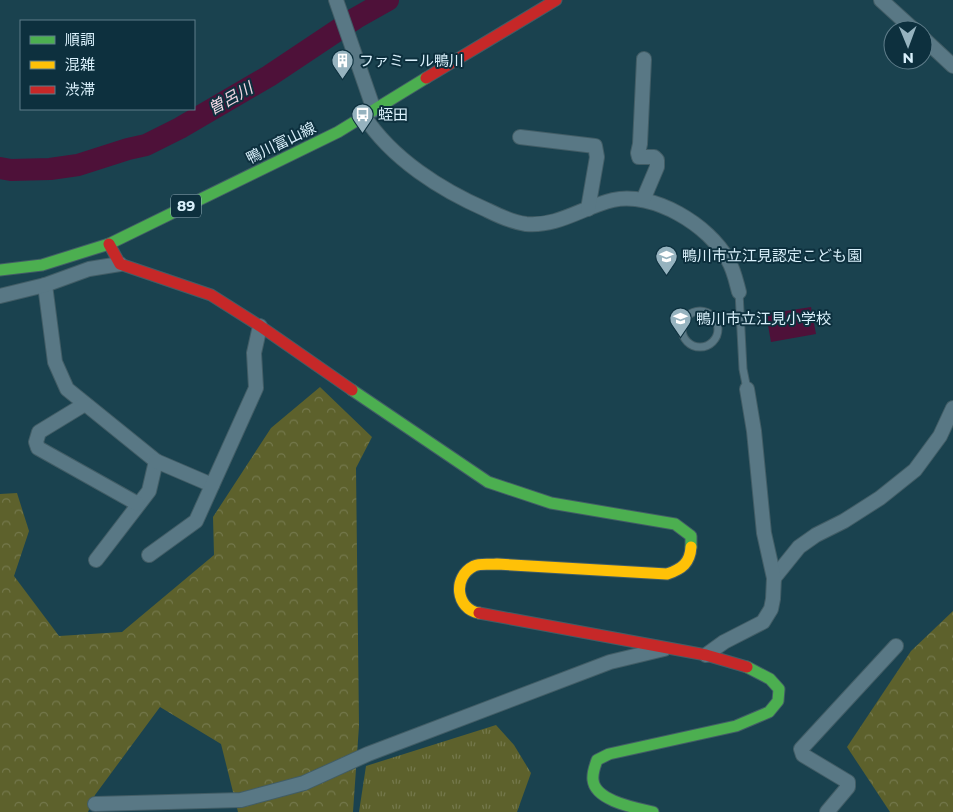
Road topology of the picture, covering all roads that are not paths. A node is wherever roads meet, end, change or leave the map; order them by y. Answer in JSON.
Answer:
{"nodes":[{"id":1,"x":336,"y":0,"type":"edge"},
{"id":2,"x":556,"y":0,"type":"edge"},
{"id":3,"x":881,"y":0,"type":"edge"},
{"id":4,"x":903,"y":20,"type":"edge"},
{"id":5,"x":933,"y":47,"type":"edge"},
{"id":6,"x":644,"y":59,"type":"dead end"},
{"id":7,"x":953,"y":66,"type":"edge"},
{"id":8,"x":369,"y":113,"type":"junction"},
{"id":9,"x":520,"y":137,"type":"dead end"},
{"id":10,"x":643,"y":200,"type":"junction"},
{"id":11,"x":588,"y":209,"type":"junction"},
{"id":12,"x":109,"y":244,"type":"junction"},
{"id":13,"x":120,"y":264,"type":"junction"},
{"id":14,"x":0,"y":270,"type":"edge"},
{"id":15,"x":45,"y":285,"type":"junction"},
{"id":16,"x":739,"y":292,"type":"joint"},
{"id":17,"x":0,"y":296,"type":"edge"},
{"id":18,"x":740,"y":314,"type":"junction"},
{"id":19,"x":716,"y":320,"type":"junction"},
{"id":20,"x":260,"y":326,"type":"junction"},
{"id":21,"x":747,"y":389,"type":"joint"},
{"id":22,"x":85,"y":404,"type":"junction"},
{"id":23,"x":953,"y":408,"type":"edge"},
{"id":24,"x":156,"y":460,"type":"junction"},
{"id":25,"x":212,"y":484,"type":"junction"},
{"id":26,"x":138,"y":504,"type":"junction"},
{"id":27,"x":149,"y":555,"type":"dead end"},
{"id":28,"x":96,"y":560,"type":"dead end"},
{"id":29,"x":774,"y":578,"type":"junction"},
{"id":30,"x":896,"y":646,"type":"dead end"},
{"id":31,"x":672,"y":647,"type":"junction"},
{"id":32,"x":706,"y":654,"type":"junction"},
{"id":33,"x":95,"y":804,"type":"dead end"},
{"id":34,"x":207,"y":806,"type":"edge"},
{"id":35,"x":146,"y":807,"type":"edge"},
{"id":36,"x":114,"y":808,"type":"edge"},
{"id":37,"x":653,"y":812,"type":"edge"},
{"id":38,"x":827,"y":812,"type":"edge"}],
"edges":[{"from":1,"to":8,"type":"street"},
{"from":2,"to":8,"type":"street","name":"鴨川富山線","number":"89"},
{"from":3,"to":4,"type":"street"},
{"from":5,"to":7,"type":"street"},
{"from":6,"to":10,"type":"street"},
{"from":8,"to":11,"type":"street"},
{"from":8,"to":12,"type":"street","name":"鴨川富山線","number":"89"},
{"from":9,"to":11,"type":"street"},
{"from":10,"to":11,"type":"street"},
{"from":10,"to":16,"type":"street"},
{"from":12,"to":13,"type":"street"},
{"from":12,"to":14,"type":"street","name":"鴨川富山線","number":"89"},
{"from":13,"to":15,"type":"street"},
{"from":13,"to":20,"type":"street"},
{"from":15,"to":17,"type":"street"},
{"from":15,"to":22,"type":"street"},
{"from":16,"to":18,"type":"lane"},
{"from":18,"to":19,"type":"lane"},
{"from":18,"to":21,"type":"lane"},
{"from":19,"to":19,"type":"lane"},
{"from":20,"to":25,"type":"street"},
{"from":20,"to":31,"type":"street"},
{"from":21,"to":29,"type":"street"},
{"from":22,"to":24,"type":"street"},
{"from":22,"to":26,"type":"street"},
{"from":23,"to":29,"type":"street"},
{"from":24,"to":25,"type":"street"},
{"from":24,"to":26,"type":"street"},
{"from":25,"to":27,"type":"street"},
{"from":26,"to":28,"type":"street"},
{"from":29,"to":32,"type":"street"},
{"from":30,"to":38,"type":"street"},
{"from":31,"to":32,"type":"street"},
{"from":31,"to":34,"type":"street"},
{"from":32,"to":37,"type":"street"},
{"from":33,"to":36,"type":"street"},
{"from":34,"to":35,"type":"street"},
{"from":35,"to":36,"type":"street"}]}
